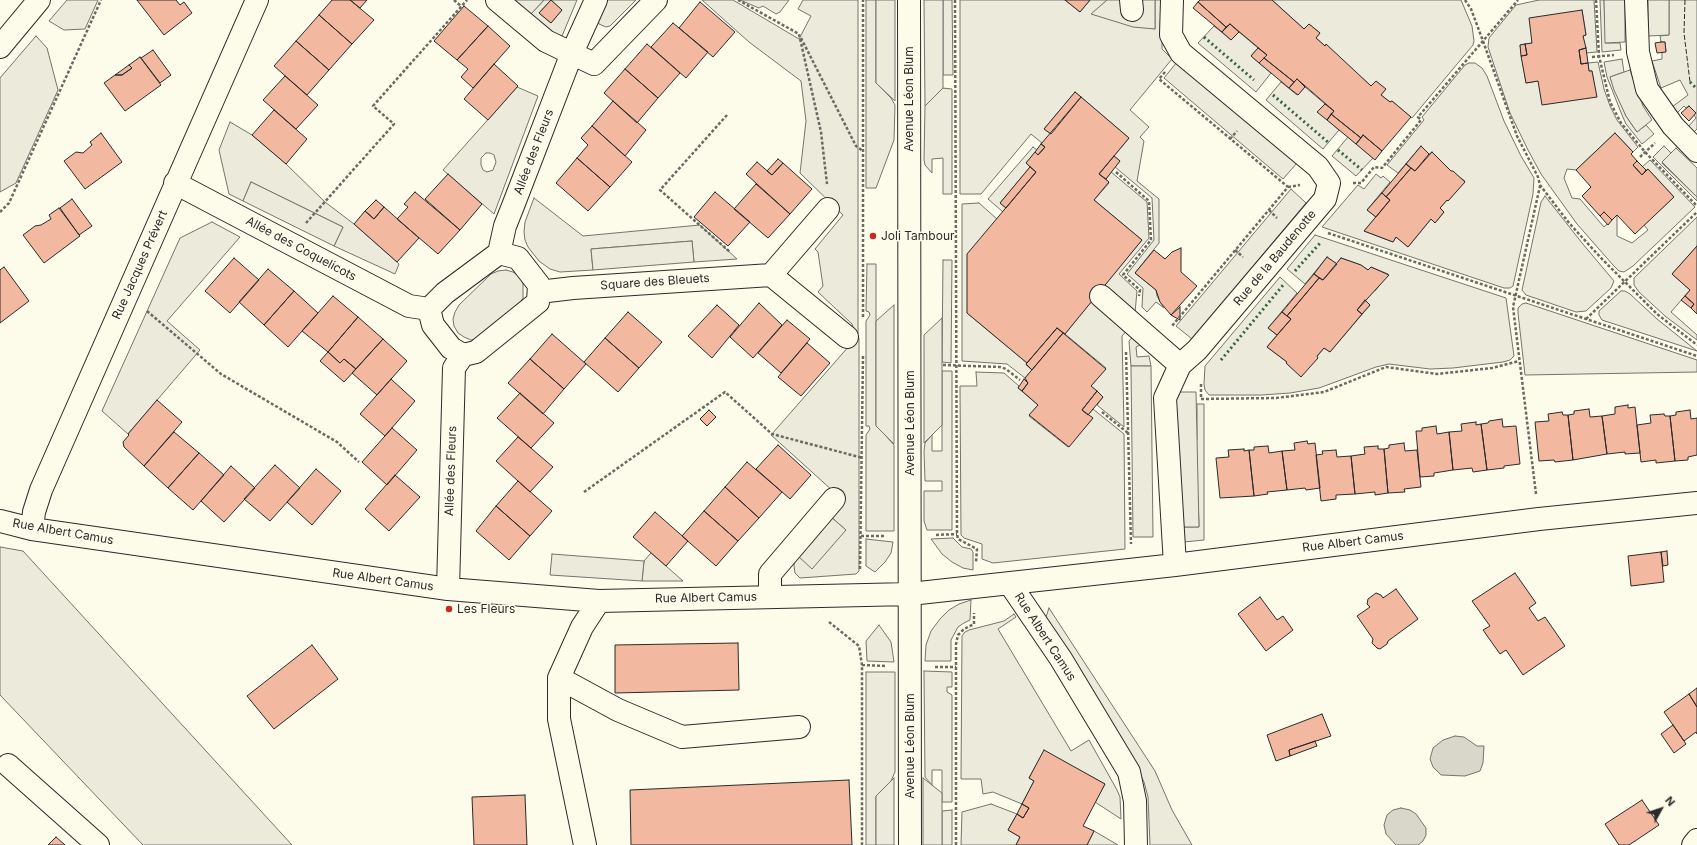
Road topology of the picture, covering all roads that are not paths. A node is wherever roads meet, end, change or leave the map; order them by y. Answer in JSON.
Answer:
{"nodes":[{"id":1,"x":39,"y":0,"type":"edge"},
{"id":2,"x":497,"y":0,"type":"edge"},
{"id":3,"x":596,"y":0,"type":"edge"},
{"id":4,"x":656,"y":0,"type":"edge"},
{"id":5,"x":909,"y":0,"type":"edge"},
{"id":6,"x":1172,"y":0,"type":"edge"},
{"id":7,"x":1636,"y":0,"type":"edge"},
{"id":8,"x":254,"y":1,"type":"edge"},
{"id":9,"x":0,"y":47,"type":"edge"},
{"id":10,"x":572,"y":53,"type":"junction"},
{"id":11,"x":1697,"y":151,"type":"edge"},
{"id":12,"x":176,"y":183,"type":"junction"},
{"id":13,"x":828,"y":209,"type":"road end"},
{"id":14,"x":499,"y":253,"type":"junction"},
{"id":15,"x":771,"y":274,"type":"junction"},
{"id":16,"x":539,"y":292,"type":"junction"},
{"id":17,"x":1101,"y":296,"type":"dead end"},
{"id":18,"x":429,"y":309,"type":"junction"},
{"id":19,"x":857,"y":337,"type":"road end"},
{"id":20,"x":463,"y":355,"type":"junction"},
{"id":21,"x":1180,"y":365,"type":"junction"},
{"id":22,"x":834,"y":500,"type":"dead end"},
{"id":23,"x":1697,"y":503,"type":"edge"},
{"id":24,"x":0,"y":521,"type":"edge"},
{"id":25,"x":32,"y":529,"type":"junction"},
{"id":26,"x":1175,"y":565,"type":"junction"},
{"id":27,"x":1010,"y":584,"type":"junction"},
{"id":28,"x":448,"y":589,"type":"junction"},
{"id":29,"x":910,"y":594,"type":"junction"},
{"id":30,"x":770,"y":597,"type":"junction"},
{"id":31,"x":598,"y":600,"type":"junction"},
{"id":32,"x":559,"y":678,"type":"junction"},
{"id":33,"x":799,"y":727,"type":"dead end"},
{"id":34,"x":8,"y":765,"type":"dead end"},
{"id":35,"x":1697,"y":840,"type":"edge"},
{"id":36,"x":98,"y":845,"type":"edge"},
{"id":37,"x":585,"y":845,"type":"edge"},
{"id":38,"x":910,"y":845,"type":"edge"},
{"id":39,"x":1136,"y":845,"type":"edge"},
{"id":40,"x":1693,"y":845,"type":"edge"}],
"edges":[{"from":1,"to":9,"type":"street"},
{"from":2,"to":10,"type":"street"},
{"from":3,"to":10,"type":"street","name":"Allée des Fleurs"},
{"from":4,"to":10,"type":"street"},
{"from":5,"to":29,"type":"street","name":"Avenue Léon Blum"},
{"from":6,"to":21,"type":"street","name":"Rue de la Baudenotte"},
{"from":7,"to":11,"type":"street"},
{"from":8,"to":12,"type":"street","name":"Rue Jacques Prévert"},
{"from":10,"to":14,"type":"street","name":"Allée des Fleurs"},
{"from":12,"to":18,"type":"street","name":"Allée des Coquelicots"},
{"from":12,"to":25,"type":"street","name":"Rue Jacques Prévert"},
{"from":13,"to":15,"type":"street"},
{"from":14,"to":16,"type":"street"},
{"from":14,"to":18,"type":"street"},
{"from":15,"to":16,"type":"street","name":"Square des Bleuets"},
{"from":15,"to":19,"type":"street"},
{"from":16,"to":20,"type":"street"},
{"from":17,"to":21,"type":"street"},
{"from":18,"to":20,"type":"street"},
{"from":20,"to":28,"type":"street","name":"Allée des Fleurs"},
{"from":21,"to":26,"type":"street","name":"Rue de la Baudenotte"},
{"from":22,"to":30,"type":"street","name":"Rue Albert Camus"},
{"from":23,"to":26,"type":"street","name":"Rue Albert Camus"},
{"from":24,"to":25,"type":"street","name":"Rue Albert Camus"},
{"from":25,"to":28,"type":"street","name":"Rue Albert Camus"},
{"from":26,"to":27,"type":"street","name":"Rue Albert Camus"},
{"from":27,"to":29,"type":"street","name":"Rue Albert Camus"},
{"from":27,"to":39,"type":"street","name":"Rue Albert Camus"},
{"from":28,"to":31,"type":"street","name":"Rue Albert Camus"},
{"from":29,"to":30,"type":"street","name":"Rue Albert Camus"},
{"from":29,"to":38,"type":"street","name":"Avenue Léon Blum"},
{"from":30,"to":31,"type":"street","name":"Rue Albert Camus"},
{"from":31,"to":32,"type":"street"},
{"from":32,"to":33,"type":"street"},
{"from":32,"to":37,"type":"street"},
{"from":34,"to":36,"type":"street"},
{"from":35,"to":40,"type":"street"}]}
